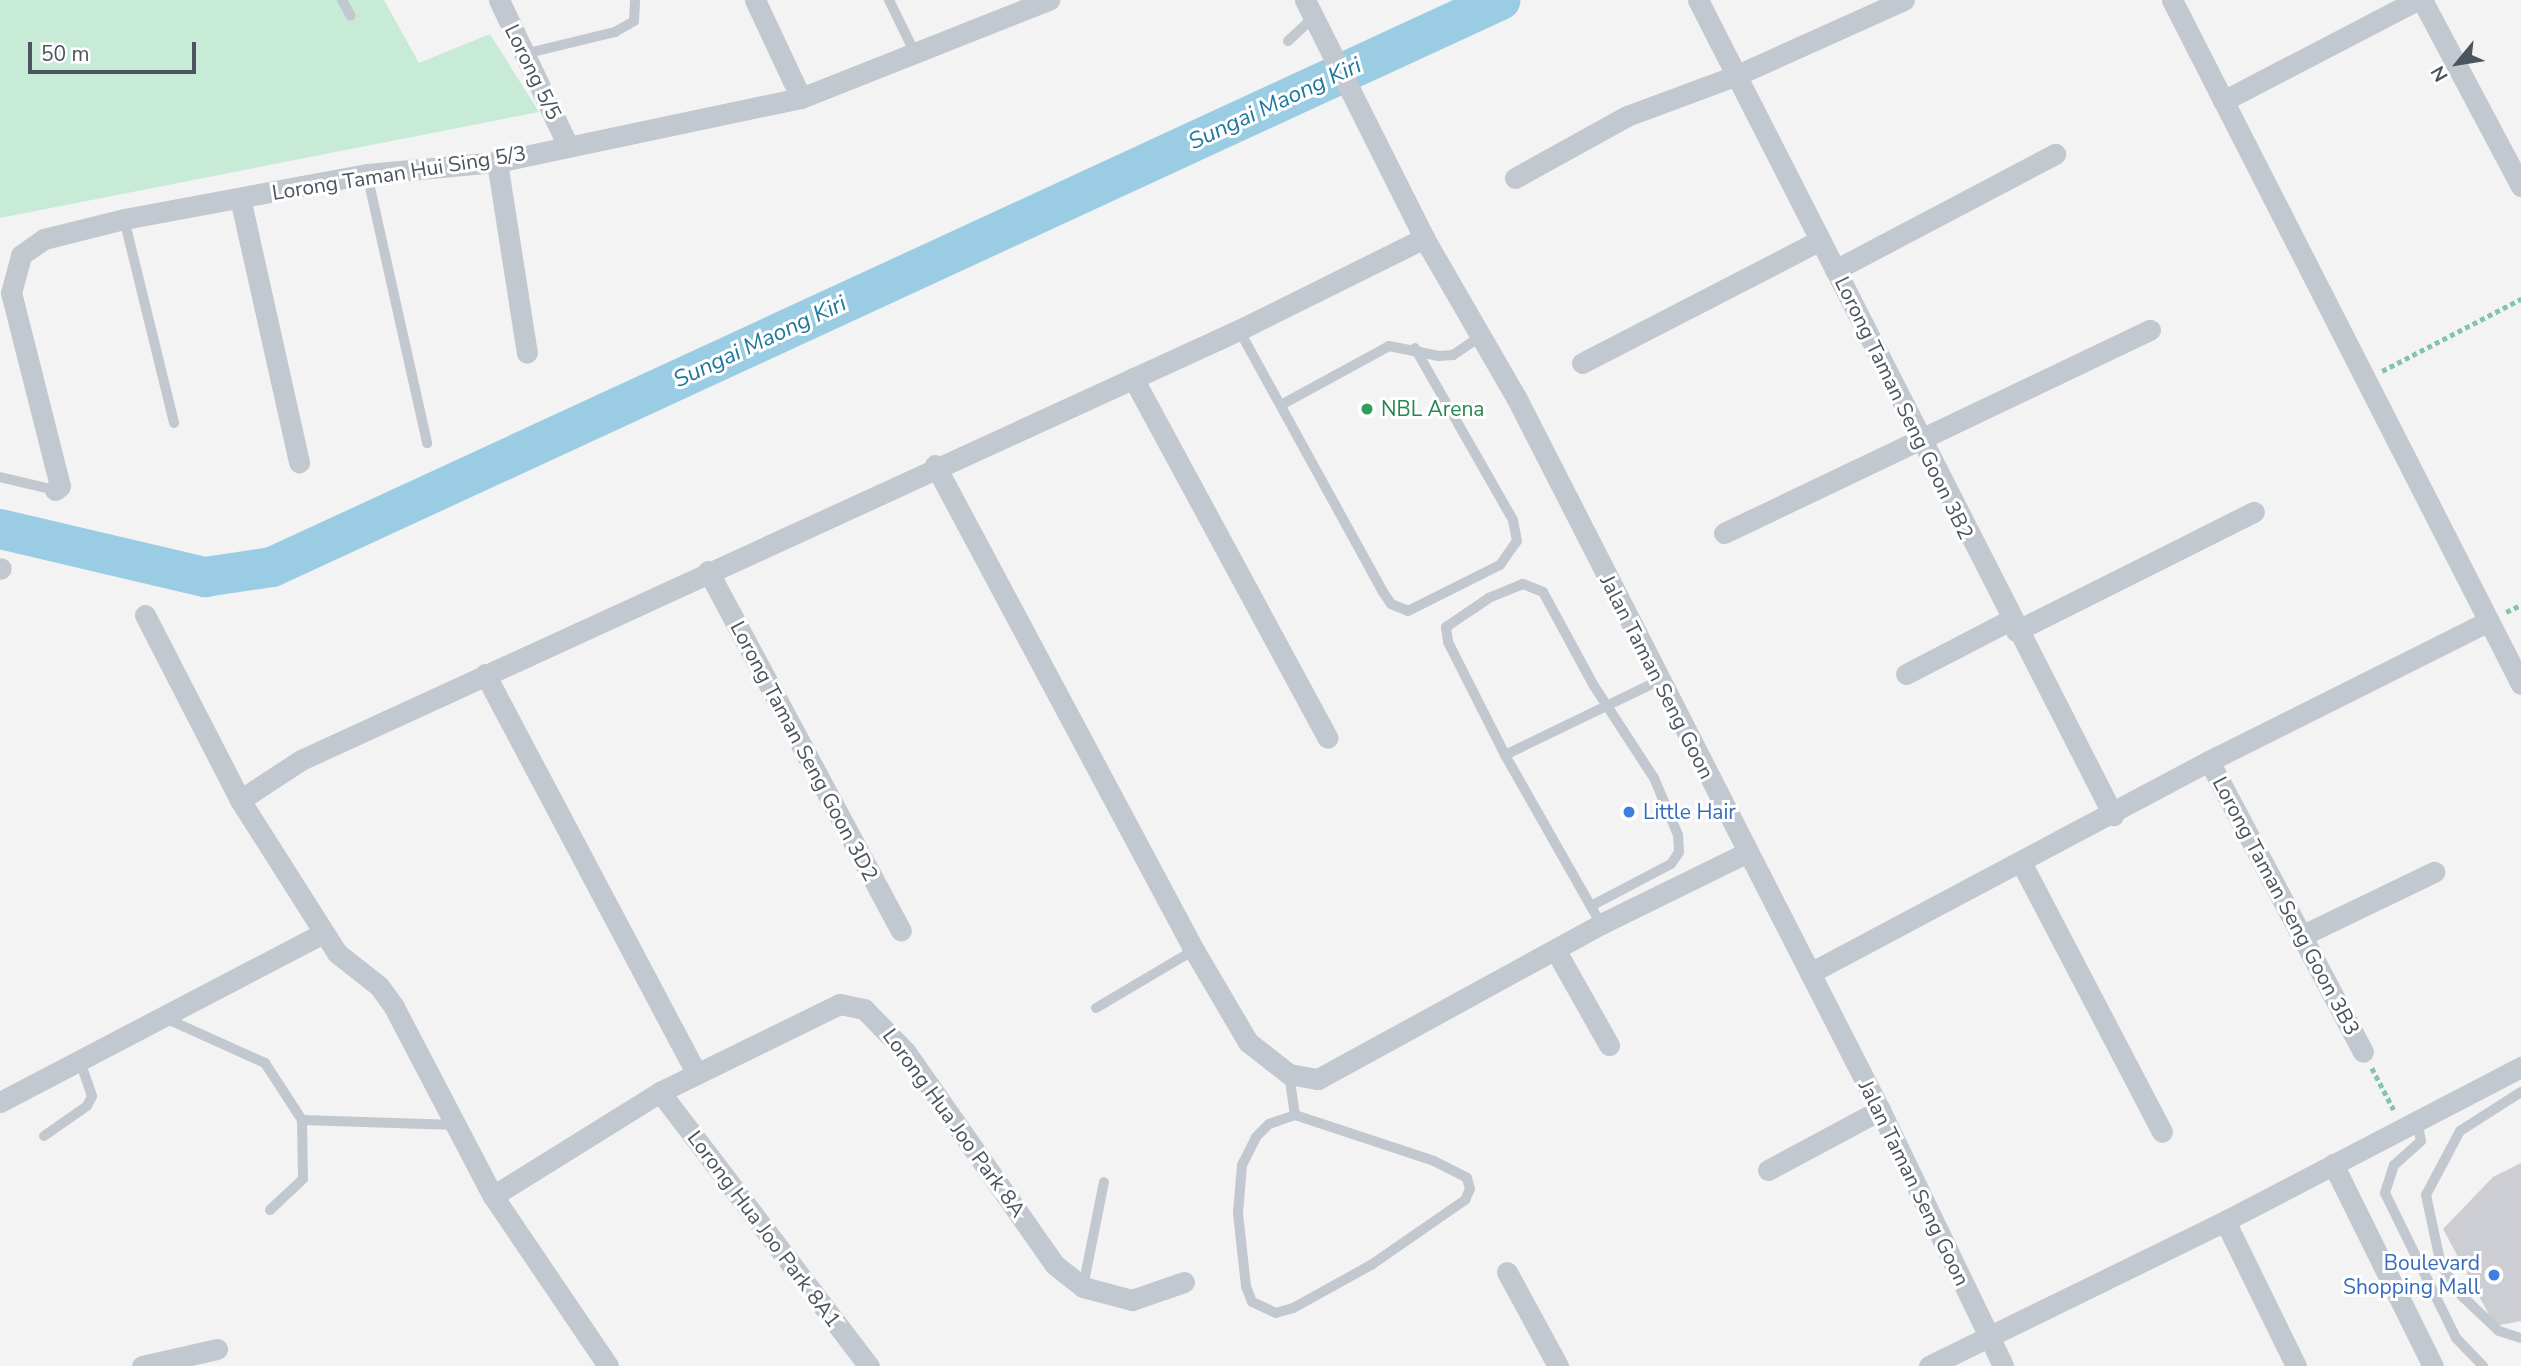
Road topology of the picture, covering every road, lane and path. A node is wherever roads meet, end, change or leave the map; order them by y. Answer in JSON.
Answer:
{"nodes":[{"id":1,"x":342,"y":0,"type":"edge"},
{"id":2,"x":499,"y":0,"type":"edge"},
{"id":3,"x":635,"y":0,"type":"edge"},
{"id":4,"x":755,"y":0,"type":"edge"},
{"id":5,"x":889,"y":0,"type":"edge"},
{"id":6,"x":1698,"y":0,"type":"edge"},
{"id":7,"x":1904,"y":0,"type":"edge"},
{"id":8,"x":2172,"y":0,"type":"edge"},
{"id":9,"x":2417,"y":0,"type":"edge"},
{"id":10,"x":2422,"y":0,"type":"edge"},
{"id":11,"x":1037,"y":2,"type":"edge"},
{"id":12,"x":1309,"y":9,"type":"edge"},
{"id":13,"x":351,"y":16,"type":"dead end"},
{"id":14,"x":1288,"y":41,"type":"dead end"},
{"id":15,"x":915,"y":53,"type":"junction"},
{"id":16,"x":524,"y":54,"type":"junction"},
{"id":17,"x":1737,"y":75,"type":"junction"},
{"id":18,"x":801,"y":98,"type":"junction"},
{"id":19,"x":2223,"y":101,"type":"junction"},
{"id":20,"x":567,"y":144,"type":"junction"},
{"id":21,"x":2054,"y":154,"type":"dead end"},
{"id":22,"x":497,"y":162,"type":"junction"},
{"id":23,"x":367,"y":174,"type":"junction"},
{"id":24,"x":1515,"y":178,"type":"dead end"},
{"id":25,"x":2521,"y":186,"type":"edge"},
{"id":26,"x":240,"y":198,"type":"junction"},
{"id":27,"x":124,"y":219,"type":"junction"},
{"id":28,"x":1424,"y":238,"type":"junction"},
{"id":29,"x":1820,"y":240,"type":"junction"},
{"id":30,"x":1835,"y":270,"type":"junction"},
{"id":31,"x":2521,"y":299,"type":"edge"},
{"id":32,"x":1239,"y":330,"type":"junction"},
{"id":33,"x":2150,"y":330,"type":"dead end"},
{"id":34,"x":1480,"y":338,"type":"junction"},
{"id":35,"x":1415,"y":348,"type":"junction"},
{"id":36,"x":527,"y":353,"type":"dead end"},
{"id":37,"x":1582,"y":363,"type":"dead end"},
{"id":38,"x":1133,"y":378,"type":"junction"},
{"id":39,"x":2366,"y":379,"type":"junction"},
{"id":40,"x":1280,"y":405,"type":"junction"},
{"id":41,"x":174,"y":423,"type":"dead end"},
{"id":42,"x":1919,"y":440,"type":"junction"},
{"id":43,"x":427,"y":443,"type":"dead end"},
{"id":44,"x":299,"y":463,"type":"dead end"},
{"id":45,"x":935,"y":466,"type":"junction"},
{"id":46,"x":0,"y":477,"type":"edge"},
{"id":47,"x":55,"y":491,"type":"joint"},
{"id":48,"x":2254,"y":512,"type":"dead end"},
{"id":49,"x":1724,"y":533,"type":"dead end"},
{"id":50,"x":708,"y":571,"type":"junction"},
{"id":51,"x":145,"y":615,"type":"dead end"},
{"id":52,"x":2488,"y":621,"type":"junction"},
{"id":53,"x":2013,"y":625,"type":"junction"},
{"id":54,"x":485,"y":674,"type":"junction"},
{"id":55,"x":1906,"y":674,"type":"dead end"},
{"id":56,"x":1658,"y":681,"type":"junction"},
{"id":57,"x":2521,"y":684,"type":"edge"},
{"id":58,"x":1607,"y":704,"type":"junction"},
{"id":59,"x":1328,"y":738,"type":"dead end"},
{"id":60,"x":1505,"y":755,"type":"junction"},
{"id":61,"x":2209,"y":761,"type":"junction"},
{"id":62,"x":240,"y":800,"type":"junction"},
{"id":63,"x":2113,"y":815,"type":"junction"},
{"id":64,"x":1746,"y":853,"type":"junction"},
{"id":65,"x":2022,"y":864,"type":"junction"},
{"id":66,"x":2434,"y":873,"type":"dead end"},
{"id":67,"x":1596,"y":915,"type":"junction"},
{"id":68,"x":901,"y":931,"type":"dead end"},
{"id":69,"x":323,"y":933,"type":"junction"},
{"id":70,"x":2301,"y":936,"type":"junction"},
{"id":71,"x":1194,"y":950,"type":"junction"},
{"id":72,"x":1556,"y":951,"type":"junction"},
{"id":73,"x":1810,"y":973,"type":"junction"},
{"id":74,"x":1096,"y":1008,"type":"dead end"},
{"id":75,"x":165,"y":1018,"type":"junction"},
{"id":76,"x":1609,"y":1045,"type":"dead end"},
{"id":77,"x":2363,"y":1052,"type":"joint"},
{"id":78,"x":80,"y":1061,"type":"junction"},
{"id":79,"x":2521,"y":1067,"type":"edge"},
{"id":80,"x":696,"y":1072,"type":"junction"},
{"id":81,"x":1289,"y":1074,"type":"junction"},
{"id":82,"x":660,"y":1092,"type":"junction"},
{"id":83,"x":2521,"y":1092,"type":"edge"},
{"id":84,"x":0,"y":1101,"type":"edge"},
{"id":85,"x":1880,"y":1110,"type":"junction"},
{"id":86,"x":1295,"y":1115,"type":"junction"},
{"id":87,"x":302,"y":1120,"type":"junction"},
{"id":88,"x":456,"y":1125,"type":"junction"},
{"id":89,"x":2411,"y":1126,"type":"junction"},
{"id":90,"x":2162,"y":1132,"type":"dead end"},
{"id":91,"x":44,"y":1136,"type":"dead end"},
{"id":92,"x":2333,"y":1164,"type":"junction"},
{"id":93,"x":1768,"y":1170,"type":"dead end"},
{"id":94,"x":1104,"y":1182,"type":"dead end"},
{"id":95,"x":493,"y":1195,"type":"junction"},
{"id":96,"x":270,"y":1210,"type":"dead end"},
{"id":97,"x":2225,"y":1221,"type":"junction"},
{"id":98,"x":1507,"y":1272,"type":"dead end"},
{"id":99,"x":1184,"y":1282,"type":"dead end"},
{"id":100,"x":1083,"y":1287,"type":"junction"},
{"id":101,"x":1988,"y":1337,"type":"junction"},
{"id":102,"x":2521,"y":1338,"type":"edge"},
{"id":103,"x":217,"y":1349,"type":"dead end"},
{"id":104,"x":599,"y":1363,"type":"edge"},
{"id":105,"x":142,"y":1366,"type":"edge"},
{"id":106,"x":869,"y":1366,"type":"edge"},
{"id":107,"x":1558,"y":1366,"type":"edge"},
{"id":108,"x":1928,"y":1366,"type":"edge"},
{"id":109,"x":2003,"y":1366,"type":"edge"},
{"id":110,"x":2296,"y":1366,"type":"edge"},
{"id":111,"x":2433,"y":1366,"type":"edge"},
{"id":112,"x":2483,"y":1366,"type":"edge"}],
"edges":[{"from":1,"to":13,"type":"lane"},
{"from":2,"to":16,"type":"street","name":"Lorong 5/5"},
{"from":3,"to":16,"type":"lane"},
{"from":4,"to":18,"type":"street"},
{"from":5,"to":15,"type":"lane"},
{"from":6,"to":17,"type":"street","name":"Lorong Taman Seng Goon 3B2"},
{"from":7,"to":17,"type":"street"},
{"from":8,"to":19,"type":"street"},
{"from":9,"to":19,"type":"street"},
{"from":10,"to":25,"type":"street"},
{"from":11,"to":15,"type":"street","name":"Lorong Taman Hui Sing 5/3"},
{"from":12,"to":14,"type":"lane"},
{"from":12,"to":28,"type":"street","name":"Jalan Taman Seng Goon"},
{"from":15,"to":18,"type":"street","name":"Lorong Taman Hui Sing 5/3"},
{"from":16,"to":20,"type":"street","name":"Lorong 5/5"},
{"from":17,"to":24,"type":"street"},
{"from":17,"to":29,"type":"street","name":"Lorong Taman Seng Goon 3B2"},
{"from":18,"to":20,"type":"street","name":"Lorong Taman Hui Sing 5/3"},
{"from":19,"to":39,"type":"street"},
{"from":20,"to":22,"type":"street","name":"Lorong Taman Hui Sing 5/3"},
{"from":21,"to":30,"type":"street"},
{"from":22,"to":23,"type":"street","name":"Lorong Taman Hui Sing 5/3"},
{"from":22,"to":36,"type":"street"},
{"from":23,"to":26,"type":"street","name":"Lorong Taman Hui Sing 5/3"},
{"from":23,"to":43,"type":"lane"},
{"from":26,"to":27,"type":"street","name":"Lorong Taman Hui Sing 5/3"},
{"from":26,"to":44,"type":"street"},
{"from":27,"to":41,"type":"lane"},
{"from":27,"to":47,"type":"street","name":"Lorong Taman Hui Sing 5/3"},
{"from":28,"to":32,"type":"street"},
{"from":28,"to":34,"type":"street","name":"Jalan Taman Seng Goon"},
{"from":29,"to":30,"type":"street","name":"Lorong Taman Seng Goon 3B2"},
{"from":29,"to":37,"type":"street"},
{"from":30,"to":42,"type":"street","name":"Lorong Taman Seng Goon 3B2"},
{"from":31,"to":39,"type":"path"},
{"from":32,"to":38,"type":"street"},
{"from":32,"to":40,"type":"lane"},
{"from":33,"to":42,"type":"street"},
{"from":34,"to":35,"type":"lane"},
{"from":34,"to":56,"type":"street","name":"Jalan Taman Seng Goon"},
{"from":35,"to":40,"type":"lane"},
{"from":35,"to":40,"type":"lane"},
{"from":38,"to":45,"type":"street"},
{"from":38,"to":59,"type":"street"},
{"from":39,"to":52,"type":"street"},
{"from":42,"to":49,"type":"street"},
{"from":42,"to":53,"type":"street","name":"Lorong Taman Seng Goon 3B2"},
{"from":45,"to":50,"type":"street"},
{"from":45,"to":71,"type":"street"},
{"from":46,"to":47,"type":"lane"},
{"from":48,"to":53,"type":"street"},
{"from":50,"to":54,"type":"street"},
{"from":50,"to":68,"type":"street","name":"Lorong Taman Seng Goon 3D2"},
{"from":51,"to":62,"type":"street"},
{"from":52,"to":57,"type":"street"},
{"from":52,"to":61,"type":"street"},
{"from":53,"to":55,"type":"street"},
{"from":53,"to":63,"type":"street","name":"Lorong Taman Seng Goon 3B2"},
{"from":54,"to":62,"type":"street"},
{"from":54,"to":80,"type":"street"},
{"from":56,"to":58,"type":"lane"},
{"from":56,"to":64,"type":"street","name":"Jalan Taman Seng Goon"},
{"from":58,"to":60,"type":"lane"},
{"from":58,"to":60,"type":"lane"},
{"from":58,"to":67,"type":"lane"},
{"from":60,"to":67,"type":"lane"},
{"from":61,"to":63,"type":"street"},
{"from":61,"to":70,"type":"street","name":"Lorong Taman Seng Goon 3B3"},
{"from":62,"to":69,"type":"street"},
{"from":63,"to":65,"type":"street"},
{"from":64,"to":67,"type":"street"},
{"from":64,"to":73,"type":"street","name":"Jalan Taman Seng Goon"},
{"from":65,"to":73,"type":"street"},
{"from":65,"to":90,"type":"street"},
{"from":66,"to":70,"type":"street"},
{"from":67,"to":72,"type":"street"},
{"from":69,"to":75,"type":"street"},
{"from":69,"to":88,"type":"street"},
{"from":70,"to":77,"type":"street","name":"Lorong Taman Seng Goon 3B3"},
{"from":71,"to":74,"type":"lane"},
{"from":71,"to":81,"type":"street"},
{"from":72,"to":76,"type":"street"},
{"from":72,"to":81,"type":"street"},
{"from":73,"to":85,"type":"street","name":"Jalan Taman Seng Goon"},
{"from":75,"to":78,"type":"street"},
{"from":75,"to":87,"type":"lane"},
{"from":77,"to":89,"type":"path"},
{"from":78,"to":84,"type":"street"},
{"from":78,"to":91,"type":"lane"},
{"from":79,"to":89,"type":"street"},
{"from":80,"to":82,"type":"street","name":"Lorong Hua Joo Park 8A"},
{"from":80,"to":100,"type":"street","name":"Lorong Hua Joo Park 8A"},
{"from":81,"to":86,"type":"lane"},
{"from":82,"to":95,"type":"street","name":"Lorong Hua Joo Park 8A"},
{"from":82,"to":106,"type":"street","name":"Lorong Hua Joo Park 8A1"},
{"from":83,"to":102,"type":"lane"},
{"from":85,"to":93,"type":"street"},
{"from":85,"to":101,"type":"street","name":"Jalan Taman Seng Goon"},
{"from":86,"to":86,"type":"lane"},
{"from":87,"to":88,"type":"lane"},
{"from":87,"to":96,"type":"lane"},
{"from":88,"to":95,"type":"street"},
{"from":89,"to":92,"type":"street"},
{"from":89,"to":112,"type":"lane"},
{"from":92,"to":97,"type":"street"},
{"from":92,"to":111,"type":"street"},
{"from":94,"to":100,"type":"lane"},
{"from":95,"to":104,"type":"street"},
{"from":97,"to":101,"type":"street"},
{"from":97,"to":110,"type":"street"},
{"from":98,"to":107,"type":"street"},
{"from":99,"to":100,"type":"street","name":"Lorong Hua Joo Park 8A"},
{"from":101,"to":108,"type":"street"},
{"from":101,"to":109,"type":"street","name":"Jalan Taman Seng Goon"},
{"from":103,"to":105,"type":"street"}]}
